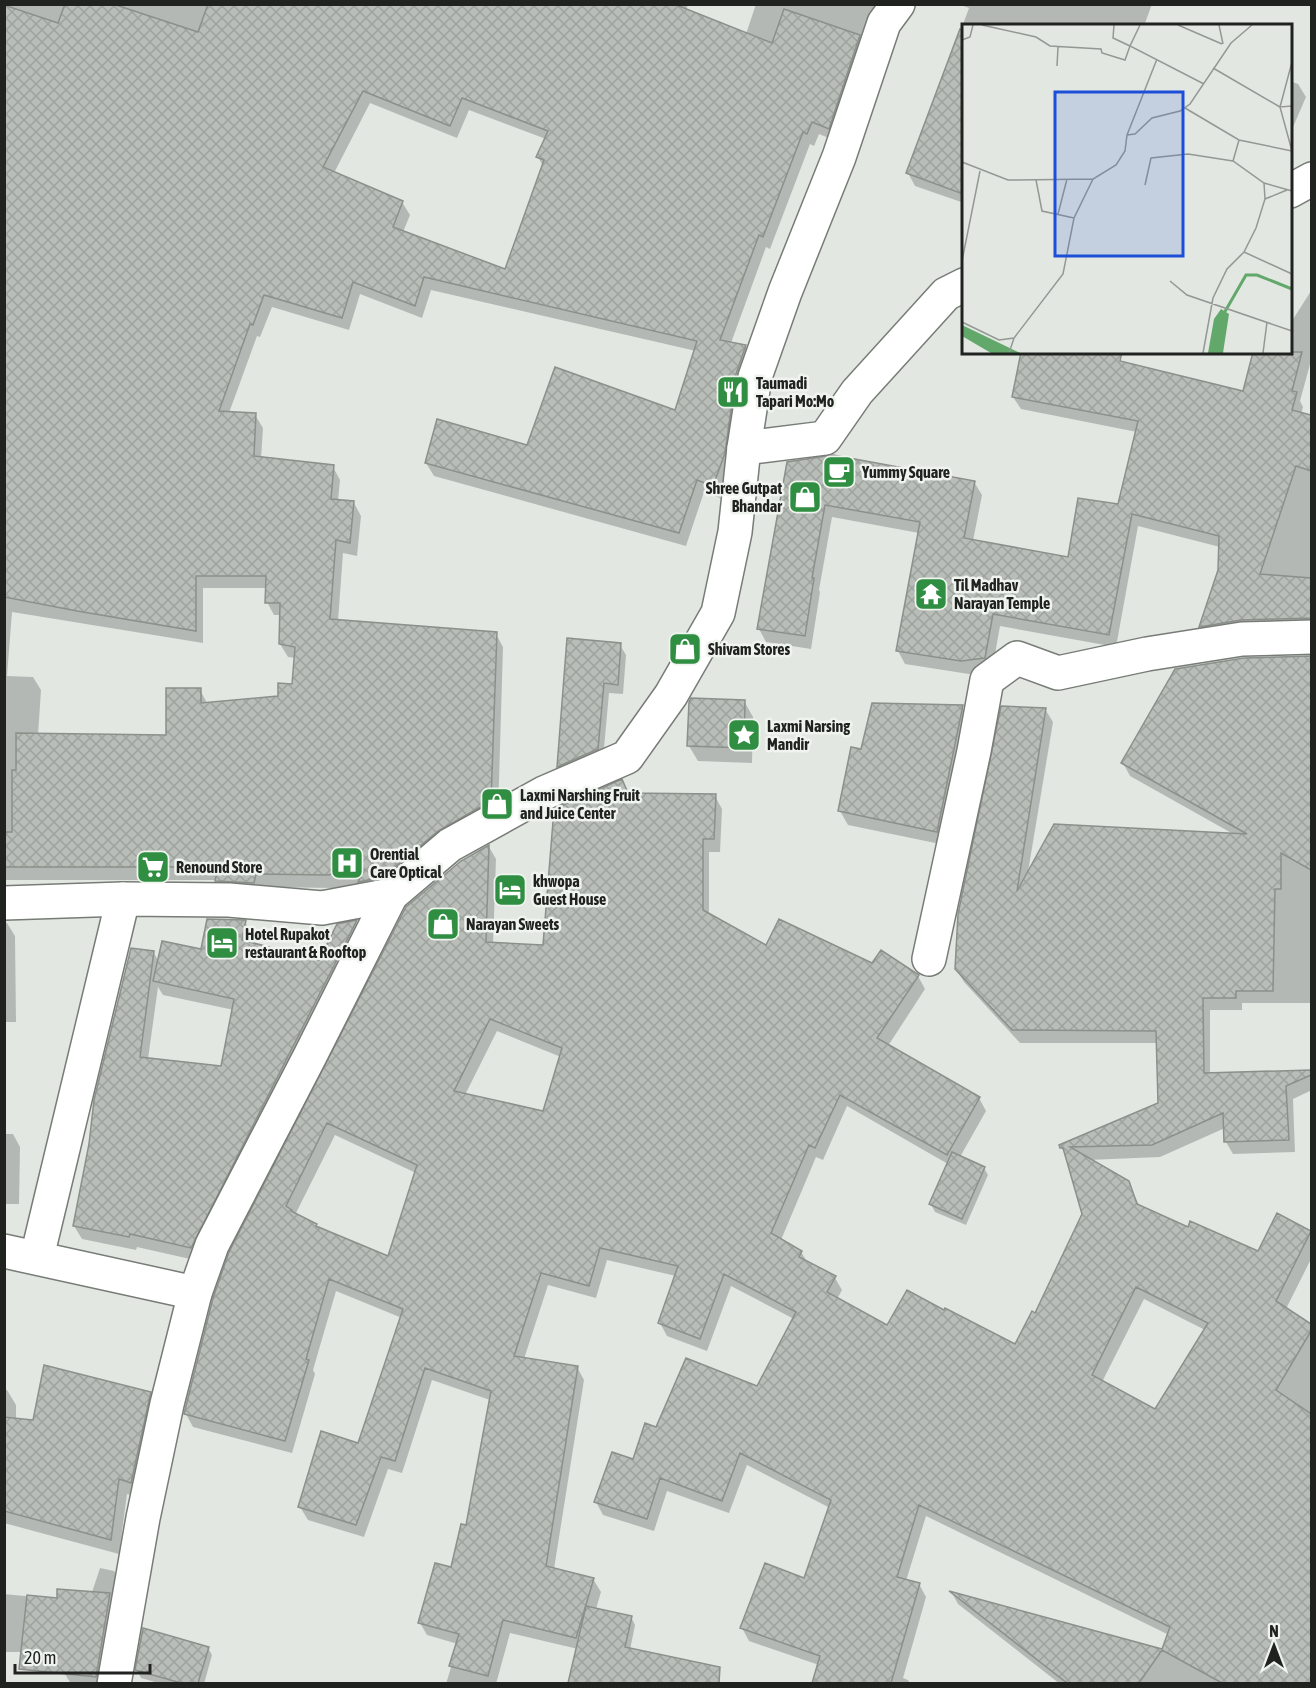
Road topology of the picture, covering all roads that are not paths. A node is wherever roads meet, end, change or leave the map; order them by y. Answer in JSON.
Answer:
{"nodes":[{"id":1,"x":898,"y":4,"type":"edge"},
{"id":2,"x":1311,"y":179,"type":"edge"},
{"id":3,"x":1292,"y":190,"type":"edge"},
{"id":4,"x":962,"y":286,"type":"edge"},
{"id":5,"x":744,"y":448,"type":"junction"},
{"id":6,"x":1311,"y":637,"type":"edge"},
{"id":7,"x":391,"y":895,"type":"junction"},
{"id":8,"x":123,"y":899,"type":"junction"},
{"id":9,"x":4,"y":903,"type":"edge"},
{"id":10,"x":929,"y":959,"type":"dead end"},
{"id":11,"x":4,"y":1251,"type":"edge"},
{"id":12,"x":37,"y":1257,"type":"junction"},
{"id":13,"x":195,"y":1293,"type":"junction"},
{"id":14,"x":114,"y":1683,"type":"edge"}],
"edges":[{"from":1,"to":5,"type":"main road"},
{"from":2,"to":3,"type":"main road"},
{"from":4,"to":5,"type":"main road"},
{"from":5,"to":7,"type":"main road"},
{"from":6,"to":10,"type":"main road"},
{"from":7,"to":8,"type":"main road"},
{"from":7,"to":13,"type":"main road"},
{"from":8,"to":9,"type":"main road"},
{"from":8,"to":12,"type":"main road"},
{"from":11,"to":12,"type":"main road"},
{"from":12,"to":13,"type":"main road"},
{"from":13,"to":14,"type":"main road"}]}
